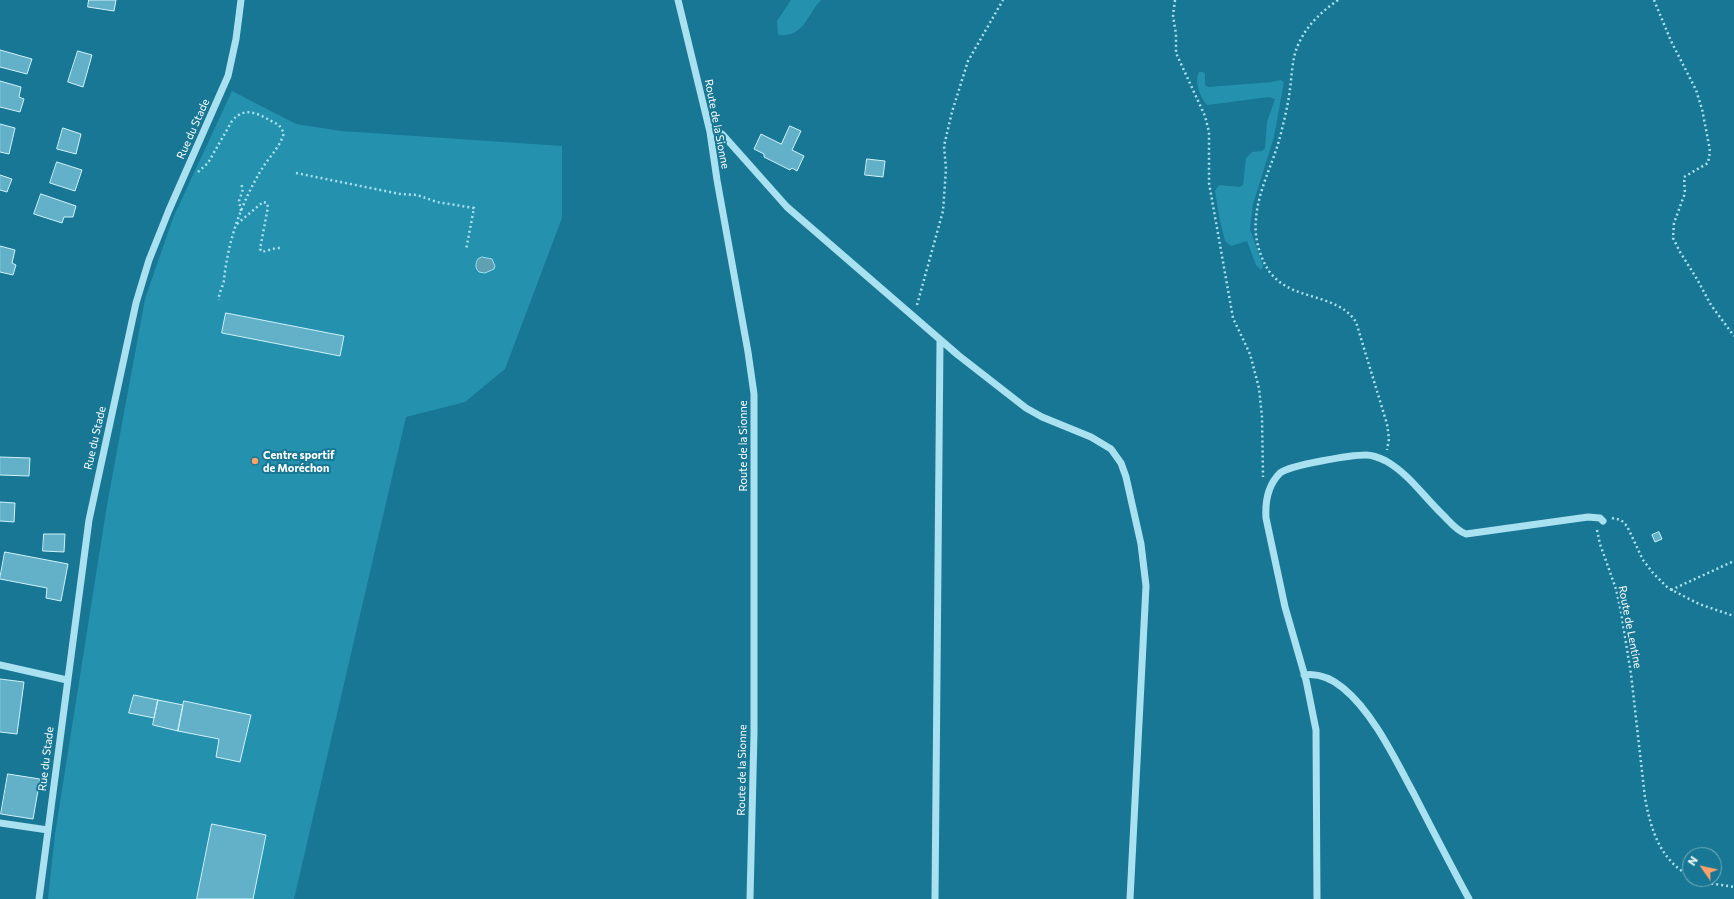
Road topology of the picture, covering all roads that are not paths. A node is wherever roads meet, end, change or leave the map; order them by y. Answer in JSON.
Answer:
{"nodes":[{"id":1,"x":241,"y":0,"type":"edge"},
{"id":2,"x":678,"y":0,"type":"edge"},
{"id":3,"x":710,"y":132,"type":"junction"},
{"id":4,"x":940,"y":340,"type":"junction"},
{"id":5,"x":1603,"y":521,"type":"road end"},
{"id":6,"x":0,"y":665,"type":"edge"},
{"id":7,"x":1304,"y":675,"type":"junction"},
{"id":8,"x":67,"y":680,"type":"junction"},
{"id":9,"x":0,"y":823,"type":"edge"},
{"id":10,"x":48,"y":830,"type":"junction"},
{"id":11,"x":39,"y":899,"type":"edge"},
{"id":12,"x":750,"y":899,"type":"edge"},
{"id":13,"x":935,"y":899,"type":"edge"},
{"id":14,"x":1130,"y":899,"type":"edge"},
{"id":15,"x":1317,"y":899,"type":"edge"},
{"id":16,"x":1469,"y":899,"type":"edge"}],
"edges":[{"from":1,"to":8,"type":"street","name":"Rue du Stade"},
{"from":2,"to":3,"type":"street","name":"Route de la Sionne"},
{"from":3,"to":4,"type":"street"},
{"from":3,"to":12,"type":"street","name":"Route de la Sionne"},
{"from":4,"to":13,"type":"street"},
{"from":4,"to":14,"type":"street"},
{"from":5,"to":7,"type":"street"},
{"from":6,"to":8,"type":"street"},
{"from":7,"to":15,"type":"street"},
{"from":7,"to":16,"type":"street"},
{"from":8,"to":10,"type":"street","name":"Rue du Stade"},
{"from":9,"to":10,"type":"street"},
{"from":10,"to":11,"type":"street","name":"Rue du Stade"}]}
